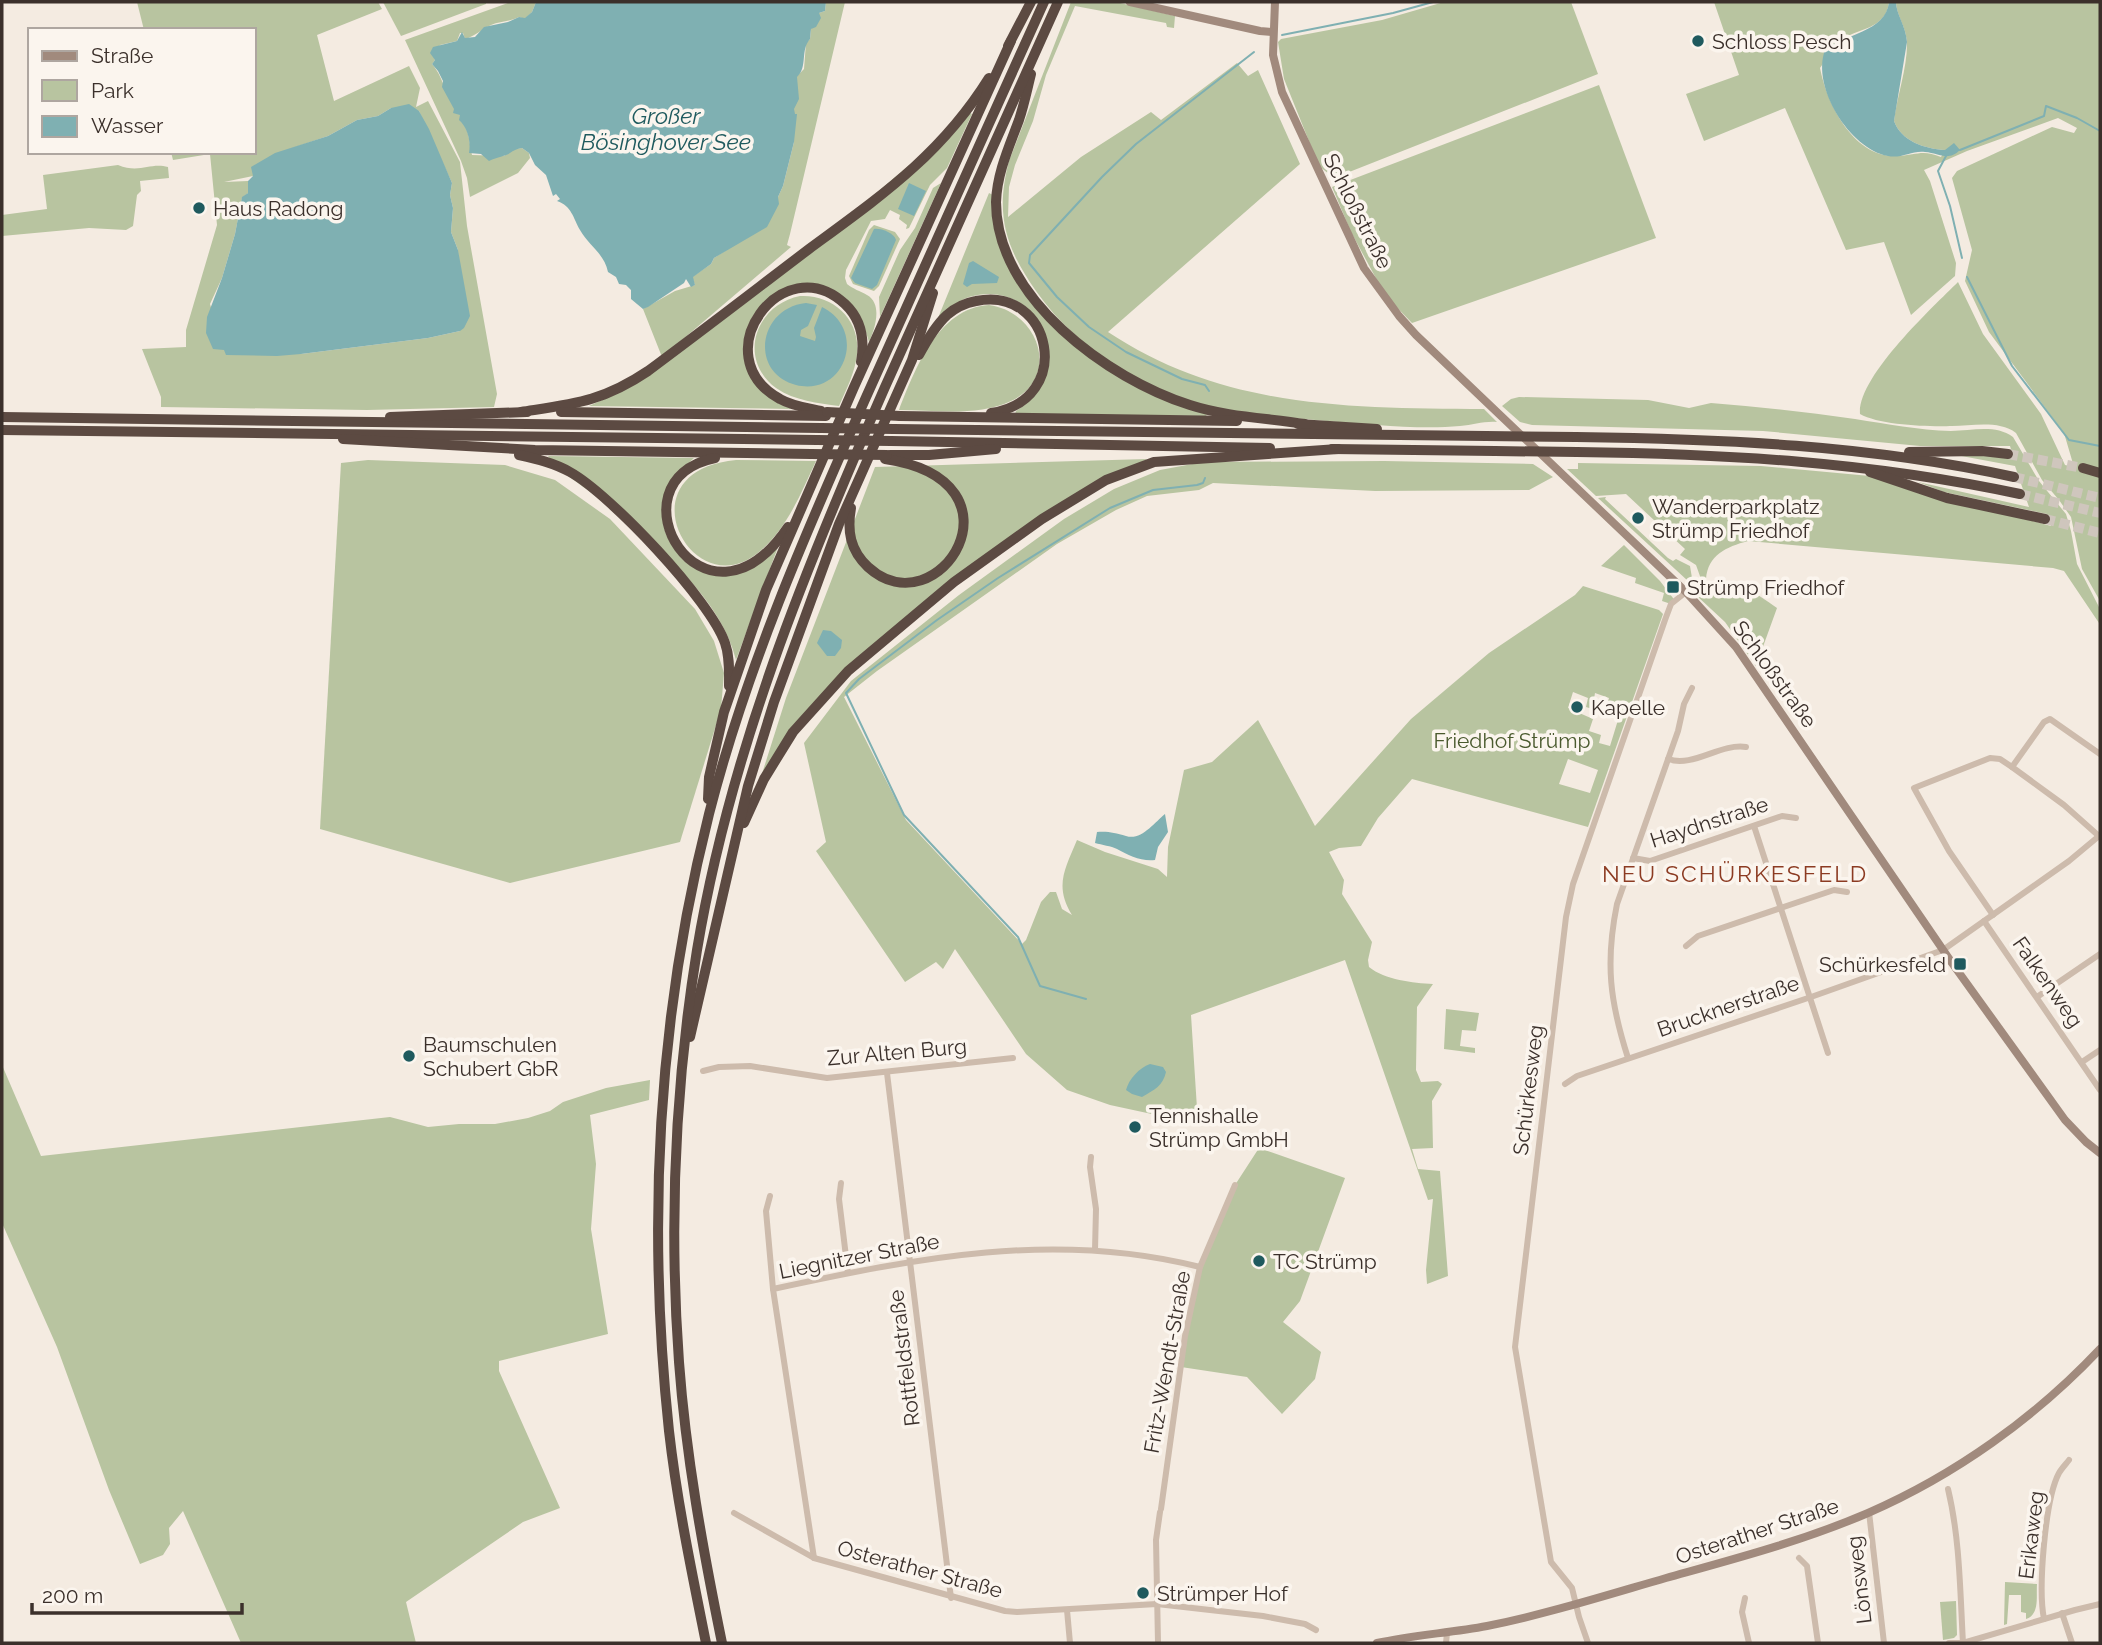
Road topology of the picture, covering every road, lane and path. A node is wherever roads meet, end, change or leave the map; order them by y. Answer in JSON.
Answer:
{"nodes":[{"id":1,"x":1031,"y":2,"type":"edge"},
{"id":2,"x":1044,"y":2,"type":"edge"},
{"id":3,"x":1058,"y":2,"type":"edge"},
{"id":4,"x":1130,"y":2,"type":"edge"},
{"id":5,"x":1275,"y":2,"type":"edge"},
{"id":6,"x":1272,"y":32,"type":"junction"},
{"id":7,"x":1011,"y":41,"type":"junction"},
{"id":8,"x":1036,"y":51,"type":"junction"},
{"id":9,"x":946,"y":252,"type":"junction"},
{"id":10,"x":854,"y":387,"type":"junction"},
{"id":11,"x":896,"y":397,"type":"junction"},
{"id":12,"x":521,"y":412,"type":"junction"},
{"id":13,"x":826,"y":414,"type":"junction"},
{"id":14,"x":2,"y":417,"type":"edge"},
{"id":15,"x":967,"y":417,"type":"junction"},
{"id":16,"x":342,"y":422,"type":"junction"},
{"id":17,"x":1305,"y":424,"type":"junction"},
{"id":18,"x":2,"y":430,"type":"edge"},
{"id":19,"x":327,"y":434,"type":"junction"},
{"id":20,"x":1415,"y":436,"type":"junction"},
{"id":21,"x":1069,"y":444,"type":"junction"},
{"id":22,"x":489,"y":449,"type":"junction"},
{"id":23,"x":1339,"y":449,"type":"junction"},
{"id":24,"x":1878,"y":453,"type":"junction"},
{"id":25,"x":751,"y":454,"type":"junction"},
{"id":26,"x":2008,"y":454,"type":"tunnel mouth"},
{"id":27,"x":886,"y":457,"type":"junction"},
{"id":28,"x":1844,"y":464,"type":"junction"},
{"id":29,"x":2083,"y":468,"type":"tunnel mouth"},
{"id":30,"x":2100,"y":473,"type":"edge"},
{"id":31,"x":2014,"y":477,"type":"tunnel mouth"},
{"id":32,"x":856,"y":488,"type":"junction"},
{"id":33,"x":2020,"y":494,"type":"tunnel mouth"},
{"id":34,"x":806,"y":498,"type":"junction"},
{"id":35,"x":2045,"y":519,"type":"tunnel mouth"},
{"id":36,"x":1686,"y":592,"type":"junction"},
{"id":37,"x":1692,"y":688,"type":"dead end"},
{"id":38,"x":728,"y":700,"type":"junction"},
{"id":39,"x":1746,"y":747,"type":"dead end"},
{"id":40,"x":2100,"y":754,"type":"edge"},
{"id":41,"x":1668,"y":759,"type":"junction"},
{"id":42,"x":2012,"y":767,"type":"junction"},
{"id":43,"x":708,"y":818,"type":"junction"},
{"id":44,"x":1796,"y":818,"type":"dead end"},
{"id":45,"x":1754,"y":826,"type":"junction"},
{"id":46,"x":2099,"y":836,"type":"edge"},
{"id":47,"x":1633,"y":858,"type":"junction"},
{"id":48,"x":731,"y":859,"type":"junction"},
{"id":49,"x":1847,"y":892,"type":"dead end"},
{"id":50,"x":1781,"y":909,"type":"junction"},
{"id":51,"x":1993,"y":915,"type":"junction"},
{"id":52,"x":1984,"y":921,"type":"junction"},
{"id":53,"x":1686,"y":946,"type":"dead end"},
{"id":54,"x":1943,"y":950,"type":"junction"},
{"id":55,"x":2100,"y":954,"type":"edge"},
{"id":56,"x":1811,"y":997,"type":"junction"},
{"id":57,"x":2037,"y":997,"type":"junction"},
{"id":58,"x":2100,"y":1050,"type":"edge"},
{"id":59,"x":1829,"y":1053,"type":"dead end"},
{"id":60,"x":1013,"y":1058,"type":"dead end"},
{"id":61,"x":1628,"y":1058,"type":"junction"},
{"id":62,"x":2082,"y":1062,"type":"junction"},
{"id":63,"x":683,"y":1064,"type":"junction"},
{"id":64,"x":702,"y":1071,"type":"dead end"},
{"id":65,"x":887,"y":1073,"type":"junction"},
{"id":66,"x":1565,"y":1084,"type":"dead end"},
{"id":67,"x":2100,"y":1090,"type":"edge"},
{"id":68,"x":2100,"y":1153,"type":"edge"},
{"id":69,"x":1091,"y":1157,"type":"dead end"},
{"id":70,"x":841,"y":1183,"type":"dead end"},
{"id":71,"x":1235,"y":1185,"type":"dead end"},
{"id":72,"x":770,"y":1196,"type":"dead end"},
{"id":73,"x":1096,"y":1250,"type":"junction"},
{"id":74,"x":910,"y":1260,"type":"junction"},
{"id":75,"x":1200,"y":1267,"type":"junction"},
{"id":76,"x":848,"y":1273,"type":"junction"},
{"id":77,"x":774,"y":1289,"type":"junction"},
{"id":78,"x":2100,"y":1349,"type":"edge"},
{"id":79,"x":2069,"y":1460,"type":"dead end"},
{"id":80,"x":1948,"y":1489,"type":"dead end"},
{"id":81,"x":734,"y":1513,"type":"dead end"},
{"id":82,"x":1869,"y":1513,"type":"junction"},
{"id":83,"x":814,"y":1558,"type":"junction"},
{"id":84,"x":1799,"y":1558,"type":"dead end"},
{"id":85,"x":951,"y":1598,"type":"junction"},
{"id":86,"x":1745,"y":1598,"type":"dead end"},
{"id":87,"x":1157,"y":1604,"type":"junction"},
{"id":88,"x":1577,"y":1604,"type":"junction"},
{"id":89,"x":2100,"y":1604,"type":"edge"},
{"id":90,"x":1067,"y":1610,"type":"junction"},
{"id":91,"x":2062,"y":1613,"type":"junction"},
{"id":92,"x":2044,"y":1619,"type":"junction"},
{"id":93,"x":1316,"y":1630,"type":"dead end"},
{"id":94,"x":1447,"y":1633,"type":"junction"},
{"id":95,"x":706,"y":1643,"type":"edge"},
{"id":96,"x":722,"y":1643,"type":"edge"},
{"id":97,"x":1070,"y":1643,"type":"edge"},
{"id":98,"x":1158,"y":1643,"type":"edge"},
{"id":99,"x":1377,"y":1643,"type":"edge"},
{"id":100,"x":1446,"y":1643,"type":"edge"},
{"id":101,"x":1588,"y":1643,"type":"edge"},
{"id":102,"x":1749,"y":1643,"type":"edge"},
{"id":103,"x":1818,"y":1643,"type":"edge"},
{"id":104,"x":1884,"y":1643,"type":"edge"},
{"id":105,"x":1949,"y":1643,"type":"edge"},
{"id":106,"x":1963,"y":1643,"type":"edge"},
{"id":107,"x":2072,"y":1643,"type":"edge"}],
"edges":[{"from":1,"to":7,"type":"highway"},
{"from":2,"to":43,"type":"highway"},
{"from":3,"to":8,"type":"highway"},
{"from":4,"to":6,"type":"main road"},
{"from":5,"to":6,"type":"main road","name":"Schloßstraße"},
{"from":6,"to":36,"type":"main road","name":"Schloßstraße"},
{"from":7,"to":10,"type":"highway"},
{"from":7,"to":12,"type":"highway"},
{"from":8,"to":9,"type":"highway"},
{"from":8,"to":17,"type":"highway"},
{"from":9,"to":11,"type":"highway"},
{"from":9,"to":63,"type":"highway"},
{"from":10,"to":13,"type":"highway"},
{"from":10,"to":34,"type":"highway"},
{"from":11,"to":15,"type":"highway"},
{"from":11,"to":32,"type":"highway"},
{"from":12,"to":13,"type":"highway"},
{"from":12,"to":16,"type":"highway"},
{"from":13,"to":15,"type":"highway","bridge":true},
{"from":14,"to":16,"type":"highway"},
{"from":15,"to":17,"type":"highway"},
{"from":16,"to":20,"type":"highway","bridge":true},
{"from":17,"to":20,"type":"highway"},
{"from":18,"to":19,"type":"highway"},
{"from":19,"to":21,"type":"highway","bridge":true},
{"from":19,"to":22,"type":"highway"},
{"from":20,"to":24,"type":"highway","bridge":true},
{"from":21,"to":23,"type":"highway"},
{"from":21,"to":27,"type":"highway"},
{"from":22,"to":25,"type":"highway"},
{"from":22,"to":38,"type":"highway"},
{"from":23,"to":28,"type":"highway","bridge":true},
{"from":23,"to":48,"type":"highway"},
{"from":24,"to":26,"type":"highway"},
{"from":24,"to":31,"type":"highway"},
{"from":25,"to":27,"type":"highway","bridge":true},
{"from":25,"to":34,"type":"highway"},
{"from":27,"to":32,"type":"highway"},
{"from":28,"to":33,"type":"highway"},
{"from":28,"to":35,"type":"highway"},
{"from":29,"to":30,"type":"highway"},
{"from":32,"to":48,"type":"highway"},
{"from":34,"to":38,"type":"highway"},
{"from":36,"to":54,"type":"main road","name":"Schloßstraße"},
{"from":36,"to":88,"type":"street","name":"Schürkesweg"},
{"from":37,"to":41,"type":"street"},
{"from":38,"to":43,"type":"highway"},
{"from":39,"to":41,"type":"street"},
{"from":40,"to":42,"type":"street"},
{"from":41,"to":47,"type":"street"},
{"from":42,"to":46,"type":"street"},
{"from":42,"to":51,"type":"street"},
{"from":43,"to":95,"type":"highway"},
{"from":44,"to":45,"type":"street","name":"Haydnstraße"},
{"from":45,"to":47,"type":"street","name":"Haydnstraße"},
{"from":45,"to":50,"type":"street"},
{"from":46,"to":51,"type":"street","name":"Brucknerstraße"},
{"from":47,"to":61,"type":"street"},
{"from":48,"to":63,"type":"highway"},
{"from":49,"to":50,"type":"street"},
{"from":50,"to":53,"type":"street"},
{"from":50,"to":56,"type":"street"},
{"from":51,"to":52,"type":"street","name":"Brucknerstraße"},
{"from":52,"to":54,"type":"street","name":"Brucknerstraße"},
{"from":52,"to":57,"type":"street","name":"Falkenweg"},
{"from":54,"to":56,"type":"street","name":"Brucknerstraße"},
{"from":54,"to":68,"type":"main road","name":"Schloßstraße"},
{"from":55,"to":57,"type":"street"},
{"from":56,"to":59,"type":"street"},
{"from":56,"to":61,"type":"street","name":"Brucknerstraße"},
{"from":57,"to":62,"type":"street","name":"Falkenweg"},
{"from":58,"to":62,"type":"street"},
{"from":60,"to":65,"type":"street","name":"Zur Alten Burg"},
{"from":61,"to":66,"type":"street","name":"Brucknerstraße"},
{"from":62,"to":67,"type":"street","name":"Falkenweg"},
{"from":63,"to":96,"type":"highway"},
{"from":64,"to":65,"type":"street","name":"Zur Alten Burg"},
{"from":65,"to":74,"type":"street","name":"Rottfeldstraße"},
{"from":69,"to":73,"type":"street"},
{"from":70,"to":76,"type":"street"},
{"from":71,"to":75,"type":"street","name":"Fritz-Wendt-Straße"},
{"from":72,"to":77,"type":"street"},
{"from":73,"to":74,"type":"street","name":"Liegnitzer Straße"},
{"from":73,"to":75,"type":"street","name":"Liegnitzer Straße"},
{"from":74,"to":76,"type":"street","name":"Liegnitzer Straße"},
{"from":74,"to":85,"type":"street","name":"Rottfeldstraße"},
{"from":75,"to":87,"type":"street","name":"Fritz-Wendt-Straße"},
{"from":76,"to":77,"type":"street","name":"Liegnitzer Straße"},
{"from":77,"to":83,"type":"street","name":"Liegnitzer Straße"},
{"from":78,"to":82,"type":"main road","name":"Osterather Straße"},
{"from":79,"to":92,"type":"street","name":"Erikaweg"},
{"from":80,"to":106,"type":"street"},
{"from":81,"to":83,"type":"street","name":"Osterather Straße"},
{"from":82,"to":88,"type":"main road","name":"Osterather Straße"},
{"from":82,"to":104,"type":"street","name":"Lönsweg"},
{"from":83,"to":85,"type":"street","name":"Osterather Straße"},
{"from":84,"to":103,"type":"street"},
{"from":85,"to":90,"type":"street","name":"Osterather Straße"},
{"from":86,"to":102,"type":"street"},
{"from":87,"to":90,"type":"street","name":"Osterather Straße"},
{"from":87,"to":93,"type":"street","name":"Osterather Straße"},
{"from":87,"to":98,"type":"street","name":"Fritz-Wendt-Straße"},
{"from":88,"to":94,"type":"main road","name":"Osterather Straße"},
{"from":88,"to":101,"type":"street","name":"Schürkesweg"},
{"from":89,"to":91,"type":"street"},
{"from":90,"to":97,"type":"street"},
{"from":91,"to":92,"type":"street"},
{"from":91,"to":107,"type":"street"},
{"from":92,"to":106,"type":"street"},
{"from":94,"to":99,"type":"main road","name":"Osterather Straße"},
{"from":94,"to":100,"type":"street"},
{"from":105,"to":106,"type":"street"}]}
